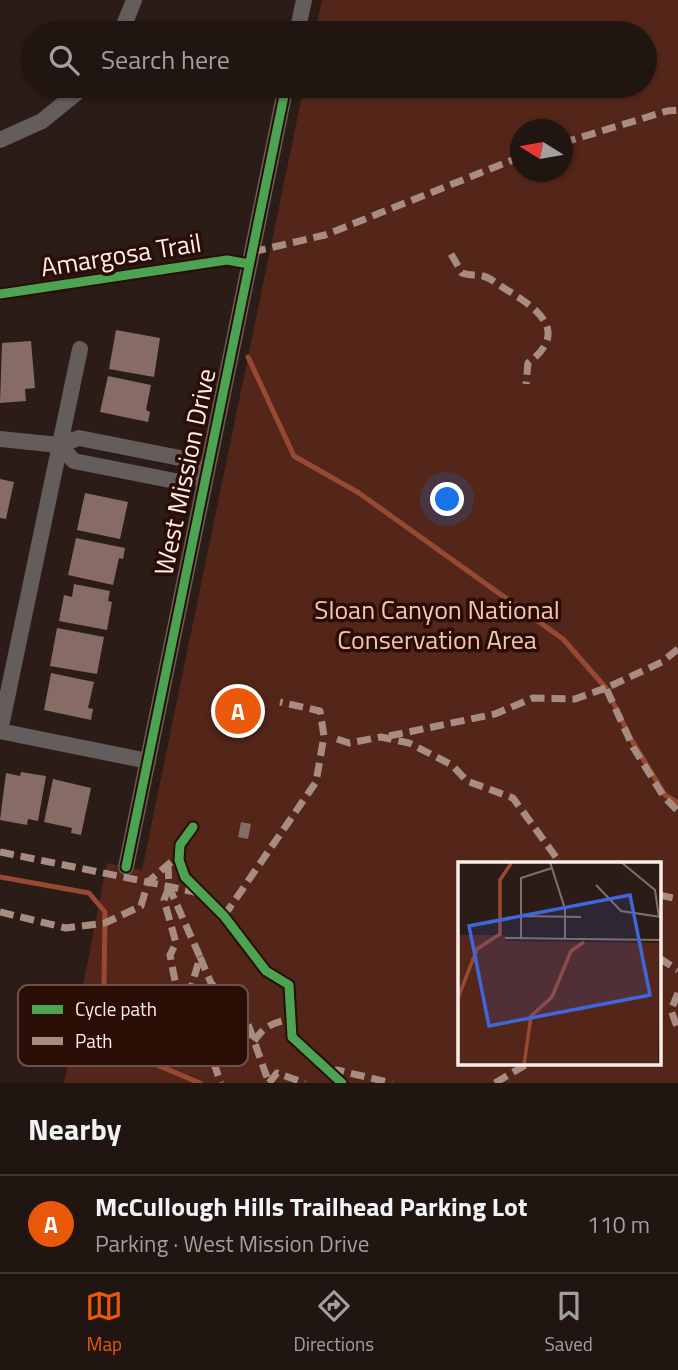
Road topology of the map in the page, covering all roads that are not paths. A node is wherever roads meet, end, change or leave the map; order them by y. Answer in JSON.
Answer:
{"nodes":[{"id":1,"x":134,"y":0,"type":"edge"},
{"id":2,"x":304,"y":0,"type":"edge"},
{"id":3,"x":126,"y":21,"type":"edge"},
{"id":4,"x":300,"y":21,"type":"edge"},
{"id":5,"x":70,"y":98,"type":"edge"},
{"id":6,"x":284,"y":98,"type":"edge"},
{"id":7,"x":0,"y":140,"type":"edge"},
{"id":8,"x":80,"y":349,"type":"dead end"},
{"id":9,"x":0,"y":439,"type":"edge"},
{"id":10,"x":59,"y":444,"type":"junction"},
{"id":11,"x":205,"y":475,"type":"junction"},
{"id":12,"x":0,"y":731,"type":"edge"},
{"id":13,"x":148,"y":761,"type":"junction"},
{"id":14,"x":126,"y":867,"type":"dead end"}],
"edges":[{"from":1,"to":3,"type":"street"},
{"from":2,"to":4,"type":"street"},
{"from":5,"to":7,"type":"street"},
{"from":6,"to":11,"type":"street","name":"West Mission Drive"},
{"from":8,"to":10,"type":"street"},
{"from":9,"to":10,"type":"street"},
{"from":10,"to":11,"type":"street"},
{"from":10,"to":11,"type":"street"},
{"from":10,"to":12,"type":"street"},
{"from":11,"to":13,"type":"street","name":"West Mission Drive"},
{"from":12,"to":13,"type":"street"},
{"from":13,"to":14,"type":"street","name":"West Mission Drive"}]}
